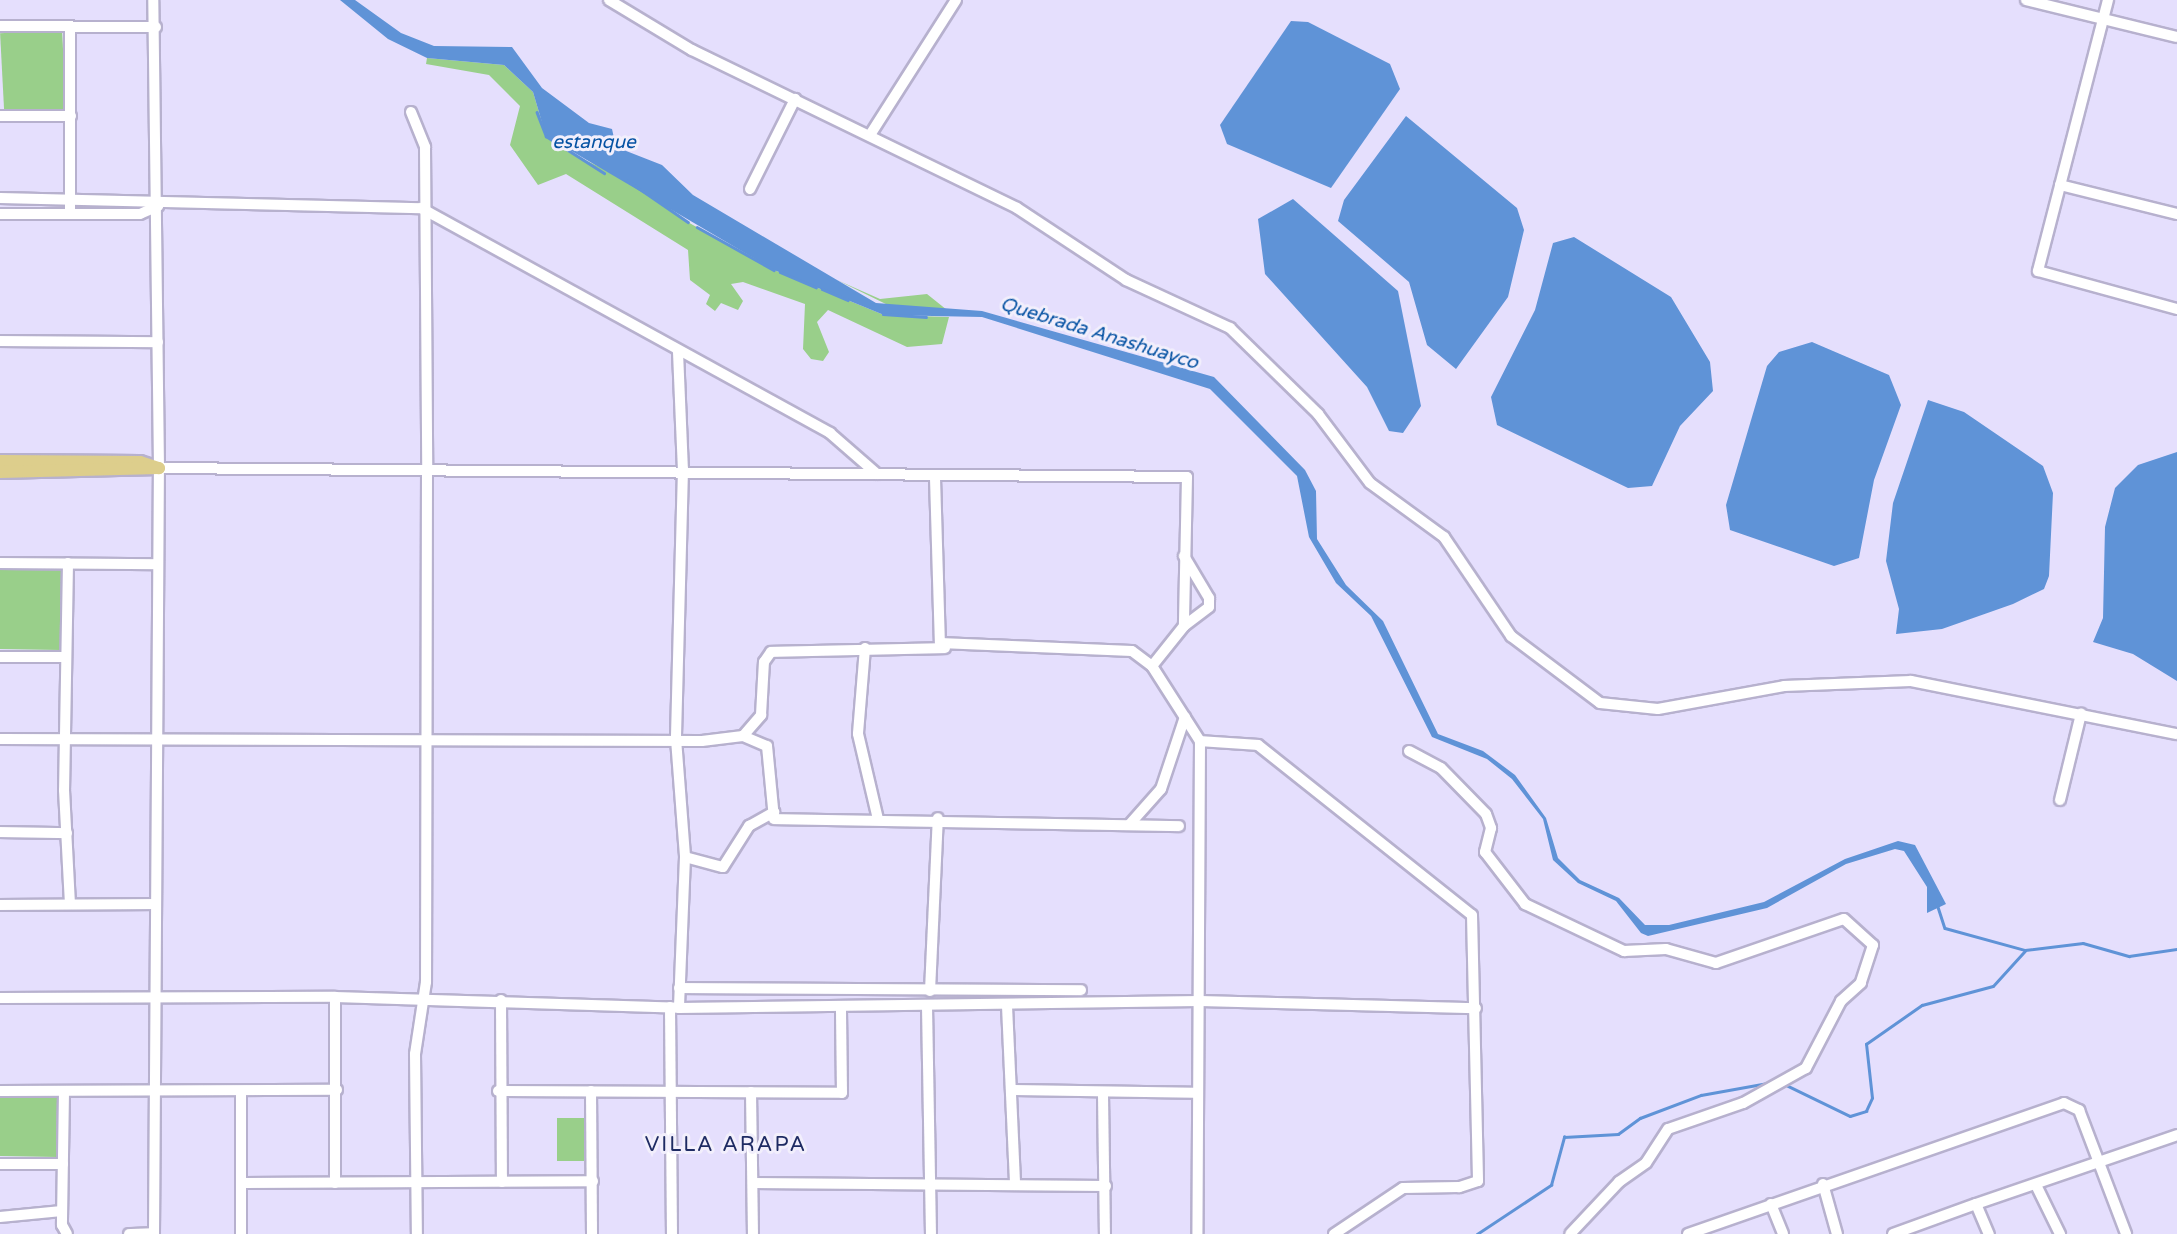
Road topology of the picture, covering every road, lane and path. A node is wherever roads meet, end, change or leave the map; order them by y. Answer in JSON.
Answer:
{"nodes":[{"id":1,"x":153,"y":0,"type":"edge"},
{"id":2,"x":609,"y":0,"type":"edge"},
{"id":3,"x":956,"y":0,"type":"edge"},
{"id":4,"x":2026,"y":0,"type":"edge"},
{"id":5,"x":2108,"y":0,"type":"edge"},
{"id":6,"x":2103,"y":18,"type":"junction"},
{"id":7,"x":0,"y":26,"type":"edge"},
{"id":8,"x":70,"y":26,"type":"junction"},
{"id":9,"x":156,"y":27,"type":"junction"},
{"id":10,"x":2177,"y":37,"type":"edge"},
{"id":11,"x":795,"y":99,"type":"junction"},
{"id":12,"x":411,"y":112,"type":"dead end"},
{"id":13,"x":0,"y":116,"type":"edge"},
{"id":14,"x":71,"y":116,"type":"junction"},
{"id":15,"x":870,"y":135,"type":"junction"},
{"id":16,"x":2060,"y":185,"type":"junction"},
{"id":17,"x":750,"y":188,"type":"dead end"},
{"id":18,"x":0,"y":198,"type":"edge"},
{"id":19,"x":70,"y":199,"type":"junction"},
{"id":20,"x":158,"y":206,"type":"junction"},
{"id":21,"x":421,"y":208,"type":"junction"},
{"id":22,"x":0,"y":214,"type":"edge"},
{"id":23,"x":70,"y":214,"type":"junction"},
{"id":24,"x":2177,"y":214,"type":"edge"},
{"id":25,"x":2177,"y":309,"type":"edge"},
{"id":26,"x":0,"y":341,"type":"edge"},
{"id":27,"x":158,"y":342,"type":"junction"},
{"id":28,"x":678,"y":352,"type":"junction"},
{"id":29,"x":0,"y":461,"type":"edge"},
{"id":30,"x":159,"y":468,"type":"junction"},
{"id":31,"x":683,"y":469,"type":"junction"},
{"id":32,"x":427,"y":470,"type":"junction"},
{"id":33,"x":0,"y":472,"type":"edge"},
{"id":34,"x":880,"y":475,"type":"junction"},
{"id":35,"x":935,"y":478,"type":"junction"},
{"id":36,"x":1184,"y":555,"type":"junction"},
{"id":37,"x":68,"y":563,"type":"junction"},
{"id":38,"x":0,"y":564,"type":"edge"},
{"id":39,"x":157,"y":564,"type":"junction"},
{"id":40,"x":1184,"y":626,"type":"junction"},
{"id":41,"x":865,"y":648,"type":"junction"},
{"id":42,"x":945,"y":648,"type":"junction"},
{"id":43,"x":0,"y":657,"type":"edge"},
{"id":44,"x":66,"y":657,"type":"junction"},
{"id":45,"x":1152,"y":666,"type":"junction"},
{"id":46,"x":2081,"y":714,"type":"junction"},
{"id":47,"x":1185,"y":717,"type":"junction"},
{"id":48,"x":2177,"y":734,"type":"edge"},
{"id":49,"x":743,"y":736,"type":"junction"},
{"id":50,"x":65,"y":738,"type":"junction"},
{"id":51,"x":0,"y":739,"type":"edge"},
{"id":52,"x":156,"y":739,"type":"junction"},
{"id":53,"x":677,"y":739,"type":"junction"},
{"id":54,"x":425,"y":740,"type":"junction"},
{"id":55,"x":1200,"y":741,"type":"junction"},
{"id":56,"x":1409,"y":751,"type":"dead end"},
{"id":57,"x":2060,"y":800,"type":"dead end"},
{"id":58,"x":774,"y":812,"type":"junction"},
{"id":59,"x":938,"y":818,"type":"junction"},
{"id":60,"x":877,"y":819,"type":"junction"},
{"id":61,"x":1129,"y":825,"type":"junction"},
{"id":62,"x":1179,"y":826,"type":"dead end"},
{"id":63,"x":0,"y":832,"type":"edge"},
{"id":64,"x":67,"y":833,"type":"junction"},
{"id":65,"x":685,"y":857,"type":"junction"},
{"id":66,"x":71,"y":904,"type":"junction"},
{"id":67,"x":156,"y":904,"type":"junction"},
{"id":68,"x":0,"y":905,"type":"edge"},
{"id":69,"x":678,"y":988,"type":"junction"},
{"id":70,"x":1081,"y":990,"type":"dead end"},
{"id":71,"x":930,"y":991,"type":"junction"},
{"id":72,"x":335,"y":997,"type":"junction"},
{"id":73,"x":0,"y":998,"type":"edge"},
{"id":74,"x":156,"y":998,"type":"junction"},
{"id":75,"x":419,"y":1000,"type":"junction"},
{"id":76,"x":501,"y":1000,"type":"junction"},
{"id":77,"x":1200,"y":1001,"type":"junction"},
{"id":78,"x":841,"y":1006,"type":"junction"},
{"id":79,"x":927,"y":1006,"type":"junction"},
{"id":80,"x":1007,"y":1006,"type":"junction"},
{"id":81,"x":674,"y":1007,"type":"junction"},
{"id":82,"x":1476,"y":1008,"type":"junction"},
{"id":83,"x":337,"y":1090,"type":"junction"},
{"id":84,"x":1012,"y":1090,"type":"junction"},
{"id":85,"x":0,"y":1091,"type":"edge"},
{"id":86,"x":155,"y":1091,"type":"junction"},
{"id":87,"x":241,"y":1091,"type":"junction"},
{"id":88,"x":498,"y":1091,"type":"junction"},
{"id":89,"x":590,"y":1091,"type":"junction"},
{"id":90,"x":64,"y":1092,"type":"junction"},
{"id":91,"x":751,"y":1092,"type":"junction"},
{"id":92,"x":671,"y":1093,"type":"junction"},
{"id":93,"x":1194,"y":1093,"type":"junction"},
{"id":94,"x":1102,"y":1095,"type":"junction"},
{"id":95,"x":2177,"y":1135,"type":"edge"},
{"id":96,"x":0,"y":1164,"type":"edge"},
{"id":97,"x":63,"y":1164,"type":"junction"},
{"id":98,"x":2099,"y":1164,"type":"junction"},
{"id":99,"x":933,"y":1180,"type":"junction"},
{"id":100,"x":420,"y":1181,"type":"junction"},
{"id":101,"x":593,"y":1181,"type":"junction"},
{"id":102,"x":502,"y":1182,"type":"junction"},
{"id":103,"x":753,"y":1182,"type":"junction"},
{"id":104,"x":244,"y":1183,"type":"junction"},
{"id":105,"x":335,"y":1183,"type":"junction"},
{"id":106,"x":1015,"y":1184,"type":"junction"},
{"id":107,"x":1823,"y":1184,"type":"junction"},
{"id":108,"x":2036,"y":1185,"type":"junction"},
{"id":109,"x":1106,"y":1186,"type":"junction"},
{"id":110,"x":1771,"y":1203,"type":"junction"},
{"id":111,"x":1976,"y":1204,"type":"junction"},
{"id":112,"x":62,"y":1211,"type":"junction"},
{"id":113,"x":0,"y":1217,"type":"edge"},
{"id":114,"x":1916,"y":1230,"type":"edge"},
{"id":115,"x":154,"y":1233,"type":"edge"},
{"id":116,"x":67,"y":1234,"type":"edge"},
{"id":117,"x":129,"y":1234,"type":"edge"},
{"id":118,"x":241,"y":1234,"type":"edge"},
{"id":119,"x":417,"y":1234,"type":"edge"},
{"id":120,"x":592,"y":1234,"type":"edge"},
{"id":121,"x":672,"y":1234,"type":"edge"},
{"id":122,"x":753,"y":1234,"type":"edge"},
{"id":123,"x":931,"y":1234,"type":"edge"},
{"id":124,"x":1105,"y":1234,"type":"edge"},
{"id":125,"x":1197,"y":1234,"type":"edge"},
{"id":126,"x":1335,"y":1234,"type":"edge"},
{"id":127,"x":1570,"y":1234,"type":"edge"},
{"id":128,"x":1688,"y":1234,"type":"edge"},
{"id":129,"x":1783,"y":1234,"type":"edge"},
{"id":130,"x":1837,"y":1234,"type":"edge"},
{"id":131,"x":1894,"y":1234,"type":"edge"},
{"id":132,"x":1989,"y":1234,"type":"edge"},
{"id":133,"x":2060,"y":1234,"type":"edge"},
{"id":134,"x":2126,"y":1234,"type":"edge"}],
"edges":[{"from":1,"to":9,"type":"street"},
{"from":2,"to":11,"type":"street"},
{"from":3,"to":15,"type":"street"},
{"from":4,"to":6,"type":"street"},
{"from":5,"to":6,"type":"street"},
{"from":6,"to":10,"type":"street"},
{"from":6,"to":16,"type":"street"},
{"from":7,"to":8,"type":"street"},
{"from":8,"to":9,"type":"street"},
{"from":8,"to":14,"type":"street"},
{"from":9,"to":20,"type":"street"},
{"from":11,"to":15,"type":"street"},
{"from":11,"to":17,"type":"street"},
{"from":12,"to":21,"type":"street"},
{"from":13,"to":14,"type":"street"},
{"from":14,"to":19,"type":"street"},
{"from":15,"to":46,"type":"street"},
{"from":16,"to":24,"type":"street"},
{"from":16,"to":25,"type":"street"},
{"from":18,"to":19,"type":"street"},
{"from":19,"to":20,"type":"street"},
{"from":19,"to":23,"type":"street"},
{"from":20,"to":21,"type":"street"},
{"from":20,"to":23,"type":"street"},
{"from":20,"to":27,"type":"street"},
{"from":21,"to":28,"type":"street"},
{"from":21,"to":32,"type":"street"},
{"from":22,"to":23,"type":"street"},
{"from":26,"to":27,"type":"street"},
{"from":27,"to":30,"type":"street"},
{"from":28,"to":31,"type":"street"},
{"from":28,"to":34,"type":"street"},
{"from":29,"to":30,"type":"main road"},
{"from":30,"to":32,"type":"street"},
{"from":30,"to":33,"type":"main road"},
{"from":30,"to":39,"type":"street"},
{"from":31,"to":32,"type":"street"},
{"from":31,"to":34,"type":"street"},
{"from":31,"to":53,"type":"street"},
{"from":32,"to":54,"type":"street"},
{"from":34,"to":35,"type":"street"},
{"from":35,"to":36,"type":"street"},
{"from":35,"to":42,"type":"street"},
{"from":36,"to":40,"type":"street"},
{"from":36,"to":40,"type":"street"},
{"from":37,"to":38,"type":"street"},
{"from":37,"to":39,"type":"street"},
{"from":37,"to":44,"type":"street"},
{"from":39,"to":52,"type":"street"},
{"from":40,"to":45,"type":"street"},
{"from":41,"to":42,"type":"street"},
{"from":41,"to":49,"type":"street"},
{"from":41,"to":60,"type":"street"},
{"from":42,"to":45,"type":"street"},
{"from":43,"to":44,"type":"street"},
{"from":44,"to":50,"type":"street"},
{"from":45,"to":47,"type":"street"},
{"from":46,"to":48,"type":"street"},
{"from":46,"to":57,"type":"street"},
{"from":47,"to":55,"type":"street"},
{"from":47,"to":61,"type":"street"},
{"from":49,"to":53,"type":"street"},
{"from":49,"to":58,"type":"street"},
{"from":50,"to":51,"type":"street"},
{"from":50,"to":52,"type":"street"},
{"from":50,"to":64,"type":"street"},
{"from":52,"to":54,"type":"street"},
{"from":52,"to":67,"type":"street"},
{"from":53,"to":54,"type":"street"},
{"from":53,"to":65,"type":"street"},
{"from":54,"to":75,"type":"street"},
{"from":55,"to":77,"type":"street"},
{"from":55,"to":82,"type":"street"},
{"from":56,"to":127,"type":"street"},
{"from":58,"to":60,"type":"street"},
{"from":58,"to":65,"type":"street"},
{"from":59,"to":60,"type":"street"},
{"from":59,"to":61,"type":"street"},
{"from":59,"to":71,"type":"street"},
{"from":61,"to":62,"type":"street"},
{"from":63,"to":64,"type":"street"},
{"from":64,"to":66,"type":"street"},
{"from":65,"to":69,"type":"street"},
{"from":66,"to":67,"type":"street"},
{"from":66,"to":68,"type":"street"},
{"from":67,"to":74,"type":"street"},
{"from":69,"to":71,"type":"street"},
{"from":69,"to":81,"type":"street"},
{"from":70,"to":71,"type":"street"},
{"from":72,"to":74,"type":"street"},
{"from":72,"to":75,"type":"street"},
{"from":72,"to":83,"type":"street"},
{"from":73,"to":74,"type":"street"},
{"from":74,"to":86,"type":"street"},
{"from":75,"to":76,"type":"street"},
{"from":75,"to":100,"type":"street"},
{"from":76,"to":81,"type":"street"},
{"from":76,"to":88,"type":"street"},
{"from":77,"to":80,"type":"street"},
{"from":77,"to":82,"type":"street"},
{"from":77,"to":93,"type":"street"},
{"from":78,"to":79,"type":"street"},
{"from":78,"to":81,"type":"street"},
{"from":78,"to":91,"type":"street"},
{"from":79,"to":80,"type":"street"},
{"from":79,"to":99,"type":"street"},
{"from":80,"to":84,"type":"street"},
{"from":81,"to":92,"type":"street"},
{"from":82,"to":126,"type":"street"},
{"from":83,"to":87,"type":"street"},
{"from":83,"to":105,"type":"street"},
{"from":84,"to":94,"type":"street"},
{"from":84,"to":106,"type":"street"},
{"from":85,"to":90,"type":"street"},
{"from":86,"to":87,"type":"street"},
{"from":86,"to":90,"type":"street"},
{"from":86,"to":115,"type":"street"},
{"from":87,"to":104,"type":"street"},
{"from":88,"to":89,"type":"street"},
{"from":88,"to":102,"type":"street"},
{"from":89,"to":92,"type":"street"},
{"from":89,"to":101,"type":"street"},
{"from":90,"to":97,"type":"street"},
{"from":91,"to":92,"type":"street"},
{"from":91,"to":103,"type":"street"},
{"from":92,"to":121,"type":"street"},
{"from":93,"to":94,"type":"street"},
{"from":93,"to":125,"type":"street"},
{"from":94,"to":109,"type":"street"},
{"from":95,"to":98,"type":"street"},
{"from":96,"to":97,"type":"street"},
{"from":97,"to":112,"type":"street"},
{"from":98,"to":107,"type":"street"},
{"from":98,"to":108,"type":"street"},
{"from":98,"to":134,"type":"street"},
{"from":99,"to":103,"type":"street"},
{"from":99,"to":106,"type":"street"},
{"from":99,"to":123,"type":"street"},
{"from":100,"to":102,"type":"street"},
{"from":100,"to":105,"type":"street"},
{"from":100,"to":119,"type":"street"},
{"from":101,"to":102,"type":"street"},
{"from":101,"to":120,"type":"street"},
{"from":103,"to":122,"type":"street"},
{"from":104,"to":105,"type":"street"},
{"from":104,"to":118,"type":"street"},
{"from":106,"to":109,"type":"street"},
{"from":107,"to":110,"type":"street"},
{"from":107,"to":130,"type":"street"},
{"from":108,"to":111,"type":"street"},
{"from":108,"to":133,"type":"street"},
{"from":109,"to":124,"type":"street"},
{"from":110,"to":128,"type":"street"},
{"from":110,"to":129,"type":"street"},
{"from":111,"to":114,"type":"street"},
{"from":111,"to":132,"type":"street"},
{"from":112,"to":113,"type":"street"},
{"from":112,"to":116,"type":"street"},
{"from":114,"to":131,"type":"street"},
{"from":115,"to":117,"type":"street"}]}
